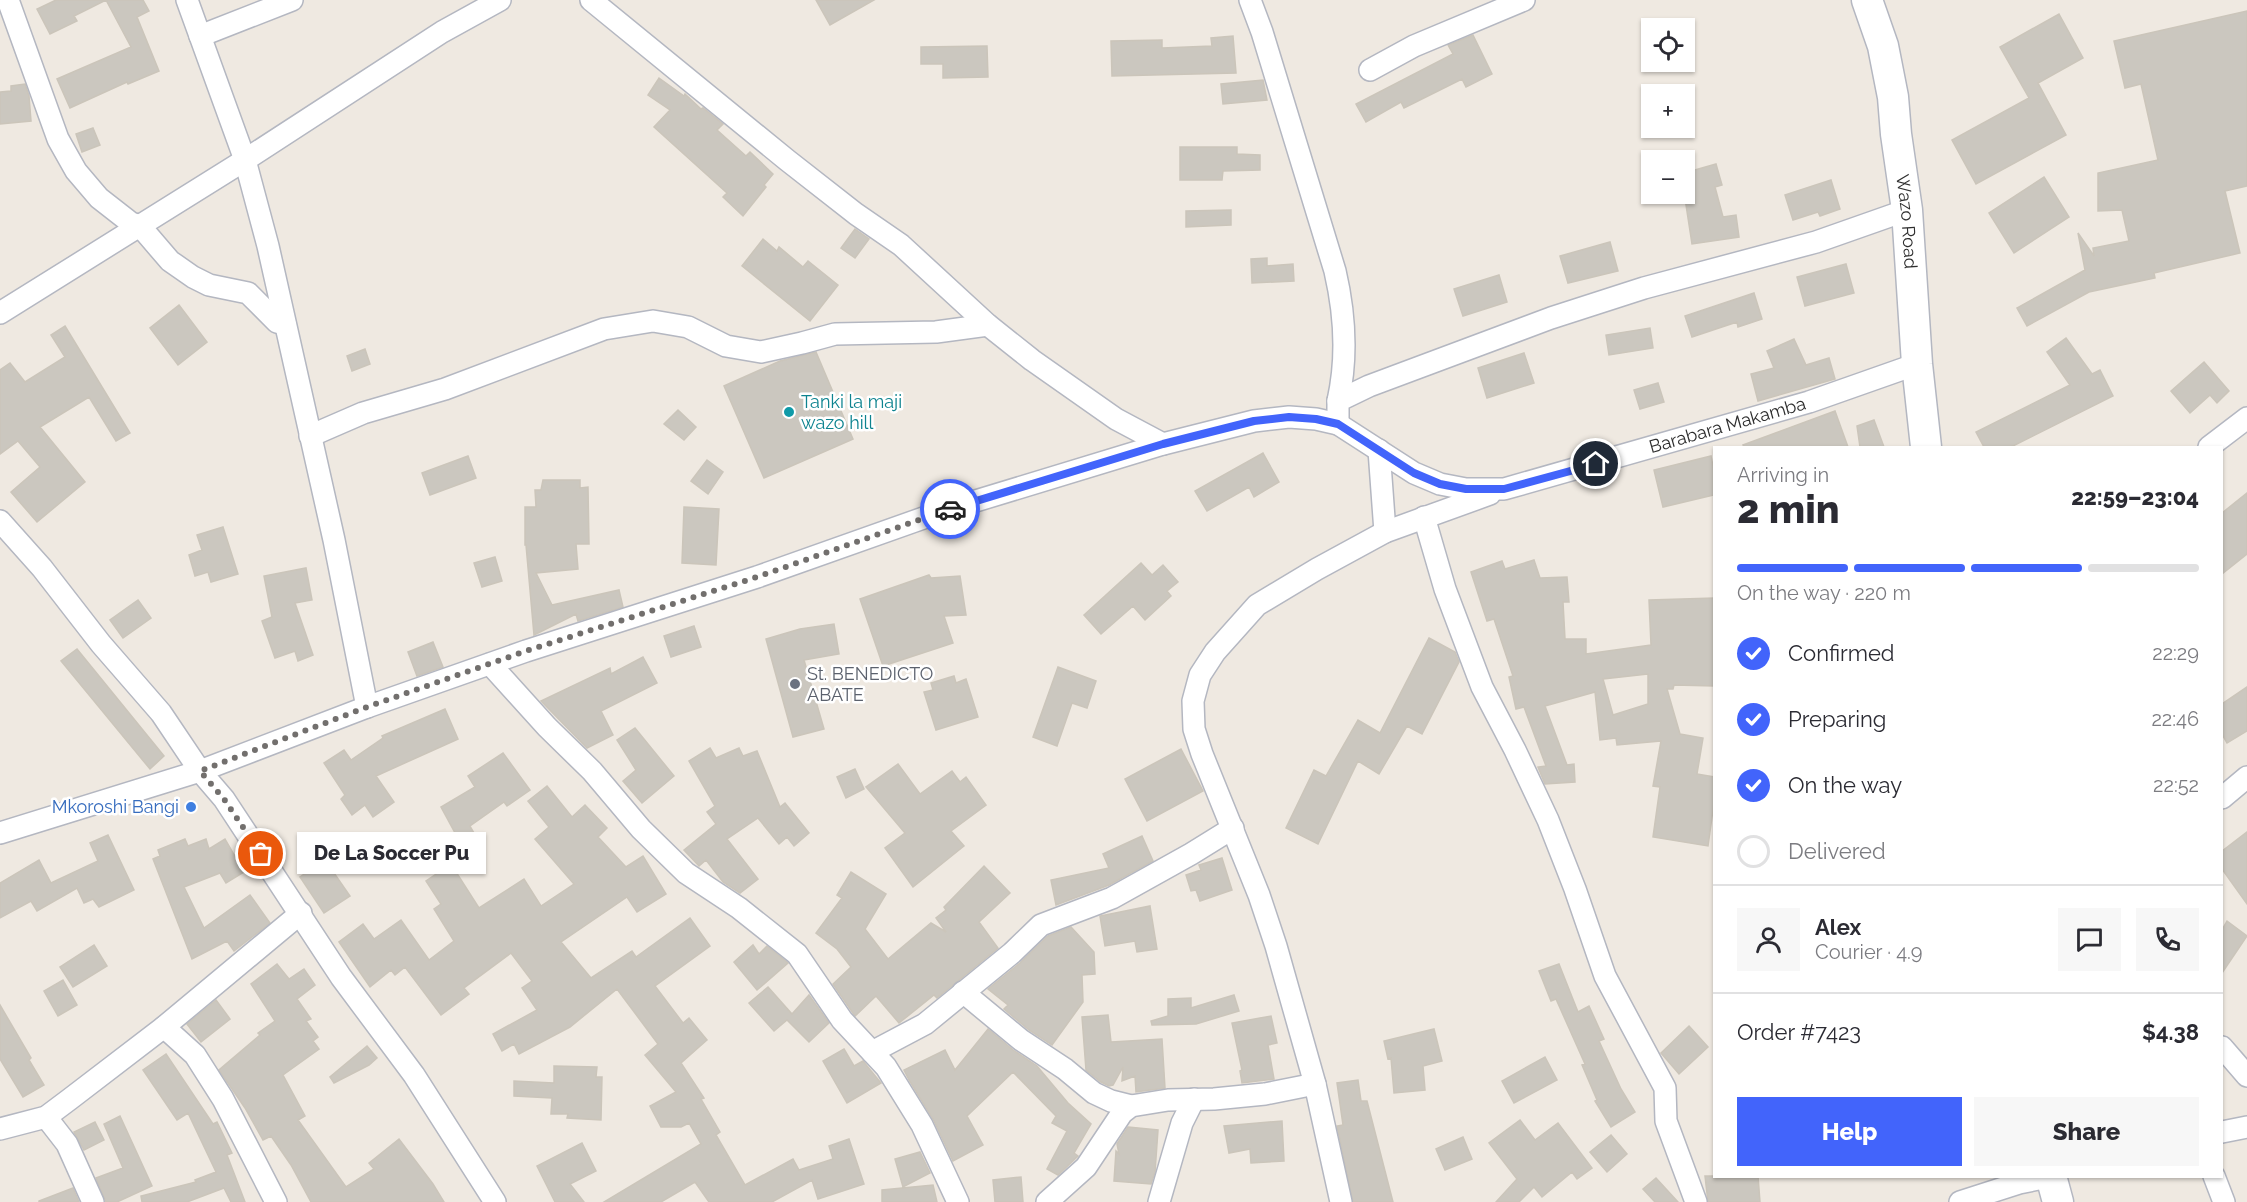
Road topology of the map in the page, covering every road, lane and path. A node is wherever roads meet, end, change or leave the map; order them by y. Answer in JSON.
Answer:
{"nodes":[{"id":1,"x":8,"y":0,"type":"edge"},
{"id":2,"x":187,"y":0,"type":"edge"},
{"id":3,"x":292,"y":0,"type":"edge"},
{"id":4,"x":500,"y":0,"type":"edge"},
{"id":5,"x":591,"y":0,"type":"edge"},
{"id":6,"x":1250,"y":0,"type":"edge"},
{"id":7,"x":1524,"y":0,"type":"edge"},
{"id":8,"x":1867,"y":0,"type":"edge"},
{"id":9,"x":200,"y":36,"type":"junction"},
{"id":10,"x":1370,"y":70,"type":"dead end"},
{"id":11,"x":245,"y":160,"type":"junction"},
{"id":12,"x":1907,"y":210,"type":"junction"},
{"id":13,"x":140,"y":226,"type":"junction"},
{"id":14,"x":0,"y":313,"type":"edge"},
{"id":15,"x":285,"y":324,"type":"junction"},
{"id":16,"x":988,"y":325,"type":"junction"},
{"id":17,"x":1917,"y":364,"type":"junction"},
{"id":18,"x":1338,"y":400,"type":"junction"},
{"id":19,"x":2247,"y":418,"type":"edge"},
{"id":20,"x":1338,"y":424,"type":"junction"},
{"id":21,"x":310,"y":436,"type":"junction"},
{"id":22,"x":1163,"y":444,"type":"junction"},
{"id":23,"x":1926,"y":446,"type":"edge"},
{"id":24,"x":2210,"y":446,"type":"edge"},
{"id":25,"x":1379,"y":450,"type":"junction"},
{"id":26,"x":1504,"y":489,"type":"junction"},
{"id":27,"x":1424,"y":517,"type":"junction"},
{"id":28,"x":0,"y":521,"type":"edge"},
{"id":29,"x":1385,"y":532,"type":"junction"},
{"id":30,"x":490,"y":664,"type":"junction"},
{"id":31,"x":367,"y":707,"type":"junction"},
{"id":32,"x":200,"y":771,"type":"junction"},
{"id":33,"x":2247,"y":777,"type":"edge"},
{"id":34,"x":2223,"y":797,"type":"edge"},
{"id":35,"x":1233,"y":828,"type":"junction"},
{"id":36,"x":0,"y":833,"type":"edge"},
{"id":37,"x":301,"y":913,"type":"junction"},
{"id":38,"x":963,"y":992,"type":"junction"},
{"id":39,"x":164,"y":1027,"type":"junction"},
{"id":40,"x":2223,"y":1048,"type":"edge"},
{"id":41,"x":872,"y":1052,"type":"junction"},
{"id":42,"x":2247,"y":1076,"type":"edge"},
{"id":43,"x":1315,"y":1084,"type":"junction"},
{"id":44,"x":1194,"y":1099,"type":"junction"},
{"id":45,"x":1131,"y":1106,"type":"junction"},
{"id":46,"x":46,"y":1117,"type":"junction"},
{"id":47,"x":2247,"y":1126,"type":"edge"},
{"id":48,"x":0,"y":1129,"type":"edge"},
{"id":49,"x":2223,"y":1131,"type":"edge"},
{"id":50,"x":2043,"y":1178,"type":"edge"},
{"id":51,"x":2052,"y":1178,"type":"edge"},
{"id":52,"x":2215,"y":1178,"type":"edge"},
{"id":53,"x":93,"y":1202,"type":"edge"},
{"id":54,"x":276,"y":1202,"type":"edge"},
{"id":55,"x":495,"y":1202,"type":"edge"},
{"id":56,"x":958,"y":1202,"type":"edge"},
{"id":57,"x":1047,"y":1202,"type":"edge"},
{"id":58,"x":1159,"y":1202,"type":"edge"},
{"id":59,"x":1341,"y":1202,"type":"edge"},
{"id":60,"x":1696,"y":1202,"type":"edge"},
{"id":61,"x":1960,"y":1202,"type":"edge"},
{"id":62,"x":2058,"y":1202,"type":"edge"},
{"id":63,"x":2224,"y":1202,"type":"edge"}],
"edges":[{"from":1,"to":13,"type":"street"},
{"from":2,"to":9,"type":"street"},
{"from":3,"to":9,"type":"street"},
{"from":4,"to":11,"type":"street"},
{"from":5,"to":16,"type":"street"},
{"from":6,"to":18,"type":"street"},
{"from":7,"to":10,"type":"street"},
{"from":8,"to":12,"type":"main road","name":"Wazo Road"},
{"from":9,"to":11,"type":"street"},
{"from":11,"to":13,"type":"street"},
{"from":11,"to":15,"type":"street"},
{"from":12,"to":17,"type":"main road","name":"Wazo Road"},
{"from":12,"to":18,"type":"street"},
{"from":13,"to":14,"type":"street"},
{"from":13,"to":15,"type":"street"},
{"from":15,"to":21,"type":"street"},
{"from":16,"to":21,"type":"street"},
{"from":16,"to":22,"type":"street"},
{"from":17,"to":23,"type":"main road","name":"Wazo Road"},
{"from":17,"to":26,"type":"street","name":"Barabara Makamba"},
{"from":18,"to":20,"type":"street"},
{"from":19,"to":24,"type":"street"},
{"from":20,"to":22,"type":"street","name":"Barabara Makamba"},
{"from":20,"to":25,"type":"street","name":"Barabara Makamba"},
{"from":21,"to":31,"type":"street"},
{"from":22,"to":30,"type":"street","name":"Barabara Makamba"},
{"from":25,"to":26,"type":"street","name":"Barabara Makamba"},
{"from":25,"to":29,"type":"street"},
{"from":26,"to":27,"type":"street"},
{"from":27,"to":29,"type":"street"},
{"from":27,"to":60,"type":"street"},
{"from":28,"to":32,"type":"street"},
{"from":29,"to":35,"type":"street"},
{"from":30,"to":31,"type":"street","name":"Barabara Makamba"},
{"from":30,"to":41,"type":"street"},
{"from":31,"to":32,"type":"street","name":"Barabara Makamba"},
{"from":32,"to":36,"type":"street","name":"Barabara Makamba"},
{"from":32,"to":37,"type":"street"},
{"from":33,"to":34,"type":"street"},
{"from":35,"to":38,"type":"street"},
{"from":35,"to":43,"type":"street"},
{"from":37,"to":39,"type":"street"},
{"from":37,"to":55,"type":"street"},
{"from":38,"to":41,"type":"street"},
{"from":38,"to":45,"type":"street"},
{"from":39,"to":46,"type":"street"},
{"from":39,"to":54,"type":"street"},
{"from":40,"to":42,"type":"street"},
{"from":41,"to":56,"type":"street"},
{"from":43,"to":44,"type":"street"},
{"from":43,"to":59,"type":"street"},
{"from":44,"to":45,"type":"street"},
{"from":44,"to":58,"type":"street"},
{"from":45,"to":57,"type":"street"},
{"from":46,"to":48,"type":"street"},
{"from":46,"to":53,"type":"street"},
{"from":47,"to":49,"type":"street"},
{"from":50,"to":61,"type":"street"},
{"from":51,"to":62,"type":"main road"},
{"from":52,"to":63,"type":"street"}]}
